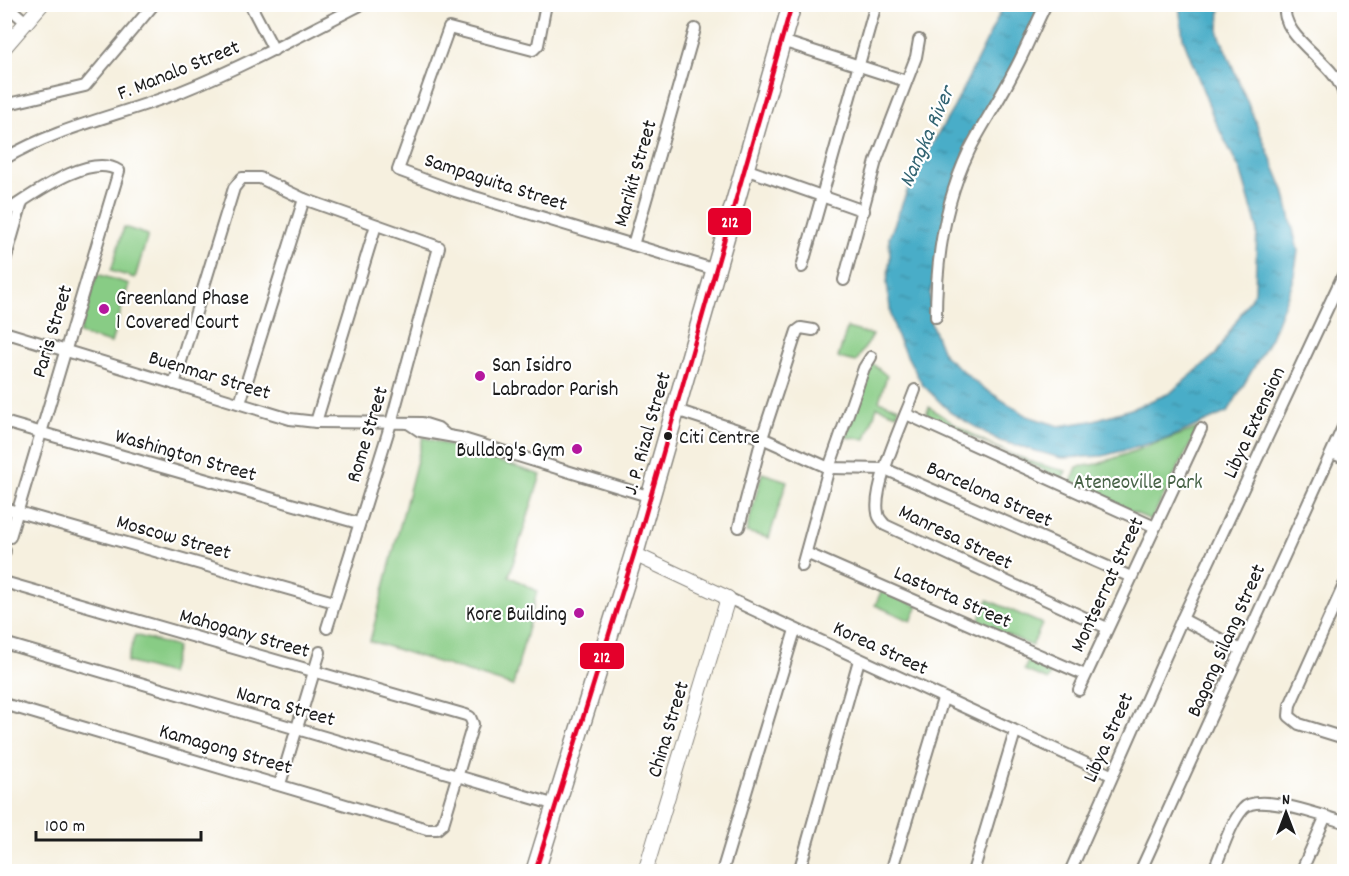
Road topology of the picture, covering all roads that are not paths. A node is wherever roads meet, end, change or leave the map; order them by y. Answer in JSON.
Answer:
{"nodes":[{"id":1,"x":5,"y":4,"type":"edge"},
{"id":2,"x":42,"y":4,"type":"edge"},
{"id":3,"x":154,"y":4,"type":"edge"},
{"id":4,"x":250,"y":4,"type":"edge"},
{"id":5,"x":362,"y":4,"type":"edge"},
{"id":6,"x":546,"y":4,"type":"edge"},
{"id":7,"x":792,"y":4,"type":"edge"},
{"id":8,"x":876,"y":4,"type":"edge"},
{"id":9,"x":1046,"y":4,"type":"edge"},
{"id":10,"x":1285,"y":4,"type":"edge"},
{"id":11,"x":27,"y":22,"type":"junction"},
{"id":12,"x":695,"y":29,"type":"dead end"},
{"id":13,"x":919,"y":40,"type":"dead end"},
{"id":14,"x":782,"y":41,"type":"junction"},
{"id":15,"x":5,"y":46,"type":"edge"},
{"id":16,"x":274,"y":50,"type":"junction"},
{"id":17,"x":860,"y":66,"type":"junction"},
{"id":18,"x":906,"y":81,"type":"junction"},
{"id":19,"x":1344,"y":96,"type":"edge"},
{"id":20,"x":4,"y":105,"type":"edge"},
{"id":21,"x":4,"y":159,"type":"edge"},
{"id":22,"x":745,"y":169,"type":"junction"},
{"id":23,"x":822,"y":195,"type":"junction"},
{"id":24,"x":304,"y":199,"type":"junction"},
{"id":25,"x":22,"y":202,"type":"junction"},
{"id":26,"x":864,"y":211,"type":"junction"},
{"id":27,"x":4,"y":213,"type":"edge"},
{"id":28,"x":375,"y":225,"type":"junction"},
{"id":29,"x":633,"y":245,"type":"junction"},
{"id":30,"x":4,"y":264,"type":"edge"},
{"id":31,"x":802,"y":267,"type":"dead end"},
{"id":32,"x":716,"y":270,"type":"junction"},
{"id":33,"x":1344,"y":273,"type":"edge"},
{"id":34,"x":843,"y":280,"type":"dead end"},
{"id":35,"x":936,"y":316,"type":"dead end"},
{"id":36,"x":813,"y":330,"type":"dead end"},
{"id":37,"x":4,"y":332,"type":"edge"},
{"id":38,"x":65,"y":351,"type":"junction"},
{"id":39,"x":871,"y":357,"type":"dead end"},
{"id":40,"x":174,"y":384,"type":"junction"},
{"id":41,"x":915,"y":390,"type":"dead end"},
{"id":42,"x":240,"y":404,"type":"junction"},
{"id":43,"x":676,"y":410,"type":"junction"},
{"id":44,"x":906,"y":414,"type":"junction"},
{"id":45,"x":4,"y":422,"type":"edge"},
{"id":46,"x":316,"y":422,"type":"junction"},
{"id":47,"x":391,"y":423,"type":"junction"},
{"id":48,"x":1344,"y":425,"type":"edge"},
{"id":49,"x":1202,"y":429,"type":"dead end"},
{"id":50,"x":39,"y":434,"type":"junction"},
{"id":51,"x":762,"y":438,"type":"junction"},
{"id":52,"x":1332,"y":453,"type":"junction"},
{"id":53,"x":1344,"y":458,"type":"edge"},
{"id":54,"x":829,"y":468,"type":"junction"},
{"id":55,"x":885,"y":469,"type":"junction"},
{"id":56,"x":651,"y":496,"type":"junction"},
{"id":57,"x":4,"y":507,"type":"edge"},
{"id":58,"x":16,"y":511,"type":"junction"},
{"id":59,"x":358,"y":523,"type":"junction"},
{"id":60,"x":1155,"y":526,"type":"junction"},
{"id":61,"x":739,"y":527,"type":"dead end"},
{"id":62,"x":10,"y":537,"type":"dead end"},
{"id":63,"x":806,"y":553,"type":"junction"},
{"id":64,"x":634,"y":554,"type":"junction"},
{"id":65,"x":802,"y":566,"type":"dead end"},
{"id":66,"x":1131,"y":577,"type":"junction"},
{"id":67,"x":4,"y":582,"type":"edge"},
{"id":68,"x":1344,"y":585,"type":"edge"},
{"id":69,"x":728,"y":598,"type":"junction"},
{"id":70,"x":334,"y":602,"type":"junction"},
{"id":71,"x":1182,"y":619,"type":"junction"},
{"id":72,"x":327,"y":628,"type":"dead end"},
{"id":73,"x":1107,"y":628,"type":"junction"},
{"id":74,"x":795,"y":630,"type":"junction"},
{"id":75,"x":4,"y":643,"type":"edge"},
{"id":76,"x":1241,"y":650,"type":"junction"},
{"id":77,"x":320,"y":652,"type":"dead end"},
{"id":78,"x":859,"y":660,"type":"junction"},
{"id":79,"x":314,"y":673,"type":"junction"},
{"id":80,"x":1085,"y":675,"type":"junction"},
{"id":81,"x":1079,"y":690,"type":"dead end"},
{"id":82,"x":943,"y":699,"type":"junction"},
{"id":83,"x":4,"y":704,"type":"edge"},
{"id":84,"x":296,"y":728,"type":"junction"},
{"id":85,"x":1015,"y":732,"type":"junction"},
{"id":86,"x":1344,"y":738,"type":"edge"},
{"id":87,"x":1111,"y":775,"type":"junction"},
{"id":88,"x":456,"y":776,"type":"junction"},
{"id":89,"x":280,"y":784,"type":"junction"},
{"id":90,"x":556,"y":805,"type":"junction"},
{"id":91,"x":1325,"y":818,"type":"junction"},
{"id":92,"x":1344,"y":822,"type":"edge"},
{"id":93,"x":535,"y":872,"type":"edge"},
{"id":94,"x":645,"y":872,"type":"edge"},
{"id":95,"x":722,"y":872,"type":"edge"},
{"id":96,"x":799,"y":872,"type":"edge"},
{"id":97,"x":891,"y":872,"type":"edge"},
{"id":98,"x":973,"y":872,"type":"edge"},
{"id":99,"x":1070,"y":872,"type":"edge"},
{"id":100,"x":1140,"y":872,"type":"edge"},
{"id":101,"x":1213,"y":872,"type":"edge"},
{"id":102,"x":1301,"y":872,"type":"edge"}],
"edges":[{"from":1,"to":11,"type":"street"},
{"from":2,"to":11,"type":"street"},
{"from":3,"to":20,"type":"street"},
{"from":4,"to":16,"type":"street"},
{"from":5,"to":16,"type":"street","name":"F. Manalo Street"},
{"from":6,"to":29,"type":"street","name":"Sampaguita Street"},
{"from":7,"to":14,"type":"main road","name":"J. P. Rizal Street"},
{"from":8,"to":17,"type":"street"},
{"from":9,"to":35,"type":"street"},
{"from":10,"to":19,"type":"street"},
{"from":11,"to":15,"type":"street"},
{"from":12,"to":29,"type":"street","name":"Marikit Street"},
{"from":13,"to":18,"type":"street"},
{"from":14,"to":17,"type":"street"},
{"from":14,"to":22,"type":"main road","name":"J. P. Rizal Street"},
{"from":16,"to":21,"type":"street","name":"F. Manalo Street"},
{"from":17,"to":18,"type":"street"},
{"from":17,"to":23,"type":"street"},
{"from":18,"to":26,"type":"street"},
{"from":22,"to":23,"type":"street"},
{"from":22,"to":32,"type":"main road","name":"J. P. Rizal Street"},
{"from":23,"to":26,"type":"street"},
{"from":23,"to":31,"type":"street"},
{"from":24,"to":28,"type":"street"},
{"from":24,"to":40,"type":"street"},
{"from":24,"to":42,"type":"street"},
{"from":25,"to":27,"type":"street"},
{"from":25,"to":30,"type":"street"},
{"from":25,"to":38,"type":"street","name":"Paris Street"},
{"from":26,"to":34,"type":"street"},
{"from":28,"to":46,"type":"street"},
{"from":28,"to":47,"type":"street","name":"Rome Street"},
{"from":29,"to":32,"type":"street","name":"Marikit Street"},
{"from":32,"to":43,"type":"main road","name":"J. P. Rizal Street"},
{"from":33,"to":71,"type":"street","name":"Libya Extension"},
{"from":36,"to":51,"type":"street"},
{"from":37,"to":38,"type":"street","name":"Buenmar Street"},
{"from":38,"to":40,"type":"street","name":"Buenmar Street"},
{"from":38,"to":50,"type":"street","name":"Paris Street"},
{"from":39,"to":54,"type":"street"},
{"from":40,"to":42,"type":"street","name":"Buenmar Street"},
{"from":41,"to":44,"type":"street","name":"Manresa Street"},
{"from":42,"to":46,"type":"street","name":"Buenmar Street"},
{"from":43,"to":51,"type":"street"},
{"from":43,"to":56,"type":"main road","name":"J. P. Rizal Street"},
{"from":44,"to":55,"type":"street","name":"Manresa Street"},
{"from":44,"to":60,"type":"street"},
{"from":45,"to":50,"type":"street","name":"Washington Street"},
{"from":46,"to":47,"type":"street","name":"Buenmar Street"},
{"from":47,"to":56,"type":"street","name":"Buenmar Street"},
{"from":47,"to":59,"type":"street","name":"Rome Street"},
{"from":48,"to":52,"type":"street","name":"Bagong Silang Street"},
{"from":49,"to":60,"type":"street","name":"Montserrat Street"},
{"from":50,"to":58,"type":"street","name":"Paris Street"},
{"from":50,"to":59,"type":"street","name":"Washington Street"},
{"from":51,"to":54,"type":"street"},
{"from":51,"to":61,"type":"street"},
{"from":52,"to":53,"type":"street"},
{"from":52,"to":76,"type":"street","name":"Bagong Silang Street"},
{"from":54,"to":55,"type":"street","name":"Barcelona Street"},
{"from":54,"to":63,"type":"street"},
{"from":55,"to":66,"type":"street","name":"Barcelona Street"},
{"from":55,"to":73,"type":"street","name":"Manresa Street"},
{"from":56,"to":64,"type":"main road","name":"J. P. Rizal Street"},
{"from":57,"to":58,"type":"street","name":"Moscow Street"},
{"from":58,"to":62,"type":"street","name":"Paris Street"},
{"from":58,"to":70,"type":"street","name":"Moscow Street"},
{"from":59,"to":70,"type":"street","name":"Rome Street"},
{"from":60,"to":66,"type":"street","name":"Montserrat Street"},
{"from":63,"to":65,"type":"street"},
{"from":63,"to":80,"type":"street","name":"Lastorta Street"},
{"from":64,"to":69,"type":"street","name":"Korea Street"},
{"from":64,"to":90,"type":"main road","name":"J. P. Rizal Street"},
{"from":66,"to":73,"type":"street","name":"Montserrat Street"},
{"from":67,"to":79,"type":"street","name":"Mahogany Street"},
{"from":68,"to":86,"type":"street"},
{"from":69,"to":74,"type":"street","name":"Korea Street"},
{"from":69,"to":94,"type":"street","name":"China Street"},
{"from":70,"to":72,"type":"street","name":"Rome Street"},
{"from":71,"to":76,"type":"street"},
{"from":71,"to":87,"type":"street","name":"Libya Street"},
{"from":73,"to":80,"type":"street","name":"Montserrat Street"},
{"from":74,"to":78,"type":"street","name":"Korea Street"},
{"from":74,"to":95,"type":"street"},
{"from":75,"to":84,"type":"street","name":"Narra Street"},
{"from":76,"to":100,"type":"street","name":"Bagong Silang Street"},
{"from":77,"to":79,"type":"street"},
{"from":78,"to":82,"type":"street","name":"Korea Street"},
{"from":78,"to":96,"type":"street"},
{"from":79,"to":84,"type":"street"},
{"from":79,"to":88,"type":"street","name":"Mahogany Street"},
{"from":80,"to":81,"type":"street","name":"Montserrat Street"},
{"from":82,"to":85,"type":"street","name":"Korea Street"},
{"from":82,"to":97,"type":"street"},
{"from":83,"to":89,"type":"street","name":"Kamagong Street"},
{"from":84,"to":88,"type":"street","name":"Narra Street"},
{"from":84,"to":89,"type":"street"},
{"from":85,"to":87,"type":"street","name":"Korea Street"},
{"from":85,"to":98,"type":"street"},
{"from":87,"to":99,"type":"street","name":"Libya Street"},
{"from":88,"to":89,"type":"street","name":"Kamagong Street"},
{"from":88,"to":90,"type":"street","name":"Narra Street"},
{"from":90,"to":93,"type":"main road","name":"J. P. Rizal Street"},
{"from":91,"to":92,"type":"street"},
{"from":91,"to":101,"type":"street"},
{"from":91,"to":102,"type":"street"}]}
